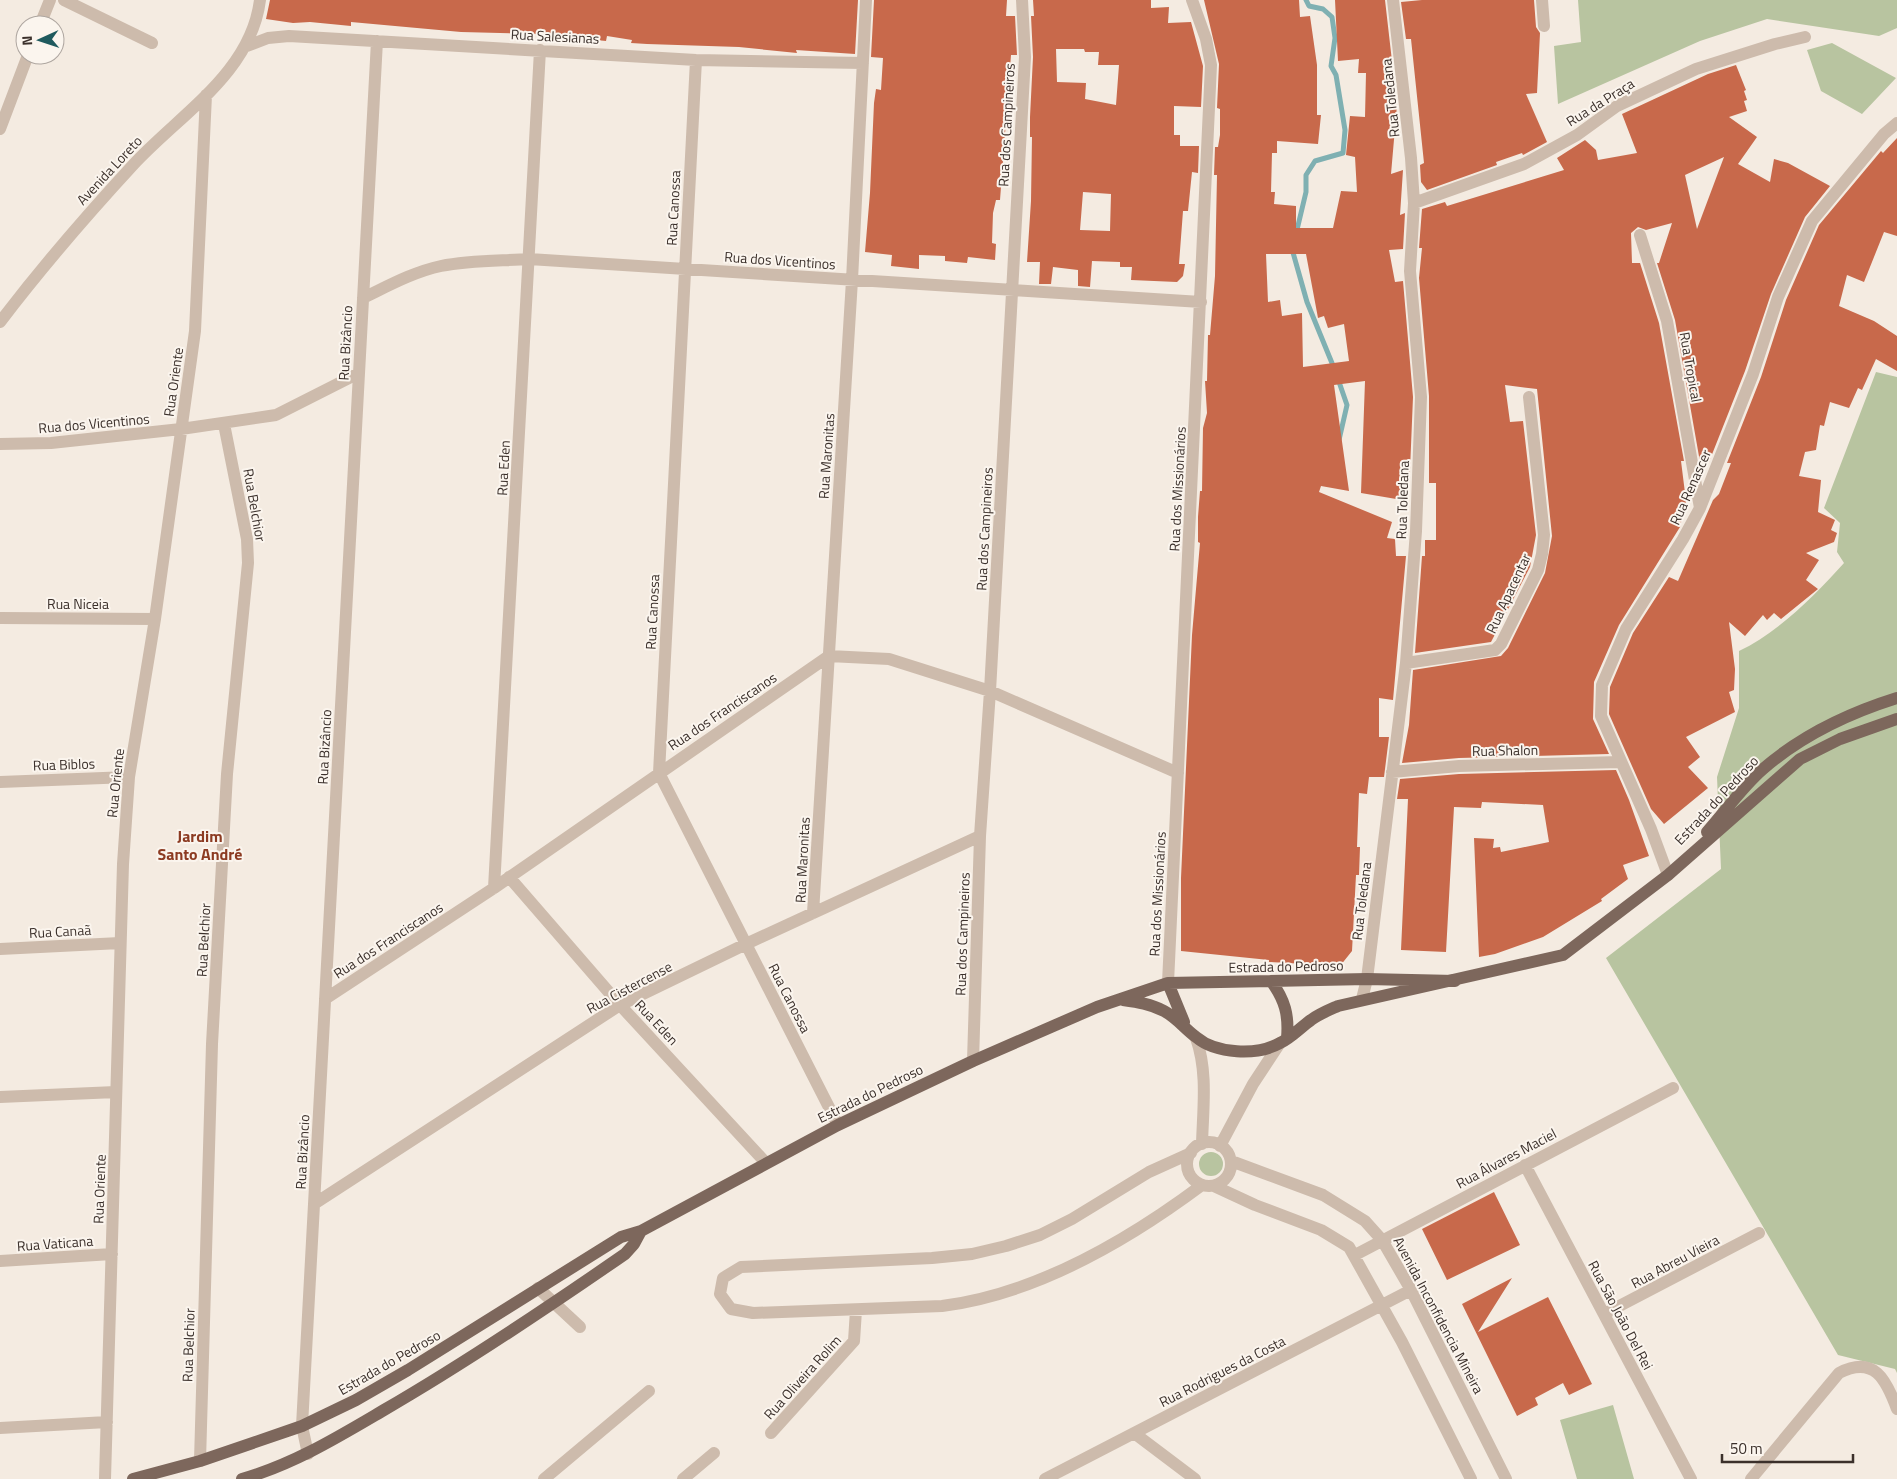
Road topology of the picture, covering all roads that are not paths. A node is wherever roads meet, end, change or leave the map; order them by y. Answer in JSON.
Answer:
{"nodes":[{"id":1,"x":50,"y":0,"type":"edge"},
{"id":2,"x":64,"y":0,"type":"edge"},
{"id":3,"x":260,"y":0,"type":"edge"},
{"id":4,"x":866,"y":0,"type":"edge"},
{"id":5,"x":1022,"y":0,"type":"edge"},
{"id":6,"x":1192,"y":0,"type":"edge"},
{"id":7,"x":1393,"y":0,"type":"edge"},
{"id":8,"x":1542,"y":0,"type":"edge"},
{"id":9,"x":44,"y":15,"type":"edge"},
{"id":10,"x":1544,"y":26,"type":"dead end"},
{"id":11,"x":1805,"y":37,"type":"dead end"},
{"id":12,"x":377,"y":41,"type":"junction"},
{"id":13,"x":152,"y":43,"type":"dead end"},
{"id":14,"x":247,"y":46,"type":"junction"},
{"id":15,"x":540,"y":50,"type":"junction"},
{"id":16,"x":696,"y":60,"type":"junction"},
{"id":17,"x":863,"y":62,"type":"junction"},
{"id":18,"x":24,"y":65,"type":"edge"},
{"id":19,"x":206,"y":95,"type":"junction"},
{"id":20,"x":1897,"y":123,"type":"edge"},
{"id":21,"x":0,"y":129,"type":"edge"},
{"id":22,"x":1414,"y":203,"type":"junction"},
{"id":23,"x":1640,"y":235,"type":"dead end"},
{"id":24,"x":529,"y":259,"type":"junction"},
{"id":25,"x":684,"y":269,"type":"junction"},
{"id":26,"x":852,"y":280,"type":"junction"},
{"id":27,"x":1013,"y":290,"type":"junction"},
{"id":28,"x":363,"y":298,"type":"junction"},
{"id":29,"x":1201,"y":302,"type":"junction"},
{"id":30,"x":0,"y":322,"type":"edge"},
{"id":31,"x":359,"y":373,"type":"junction"},
{"id":32,"x":1529,"y":397,"type":"dead end"},
{"id":33,"x":224,"y":424,"type":"junction"},
{"id":34,"x":181,"y":429,"type":"junction"},
{"id":35,"x":0,"y":444,"type":"edge"},
{"id":36,"x":1700,"y":508,"type":"junction"},
{"id":37,"x":0,"y":618,"type":"edge"},
{"id":38,"x":155,"y":619,"type":"junction"},
{"id":39,"x":829,"y":656,"type":"junction"},
{"id":40,"x":1406,"y":663,"type":"junction"},
{"id":41,"x":990,"y":691,"type":"junction"},
{"id":42,"x":1897,"y":698,"type":"edge"},
{"id":43,"x":1897,"y":719,"type":"edge"},
{"id":44,"x":1620,"y":762,"type":"junction"},
{"id":45,"x":1392,"y":772,"type":"junction"},
{"id":46,"x":659,"y":773,"type":"junction"},
{"id":47,"x":1178,"y":774,"type":"junction"},
{"id":48,"x":129,"y":777,"type":"junction"},
{"id":49,"x":0,"y":782,"type":"edge"},
{"id":50,"x":980,"y":836,"type":"junction"},
{"id":51,"x":1668,"y":875,"type":"junction"},
{"id":52,"x":509,"y":877,"type":"junction"},
{"id":53,"x":494,"y":888,"type":"junction"},
{"id":54,"x":813,"y":913,"type":"junction"},
{"id":55,"x":120,"y":943,"type":"junction"},
{"id":56,"x":746,"y":944,"type":"junction"},
{"id":57,"x":0,"y":949,"type":"edge"},
{"id":58,"x":1367,"y":979,"type":"junction"},
{"id":59,"x":1271,"y":981,"type":"junction"},
{"id":60,"x":1455,"y":981,"type":"junction"},
{"id":61,"x":1168,"y":983,"type":"junction"},
{"id":62,"x":325,"y":999,"type":"junction"},
{"id":63,"x":1120,"y":1000,"type":"junction"},
{"id":64,"x":1362,"y":1000,"type":"junction"},
{"id":65,"x":620,"y":1005,"type":"junction"},
{"id":66,"x":1185,"y":1025,"type":"junction"},
{"id":67,"x":1196,"y":1038,"type":"junction"},
{"id":68,"x":1284,"y":1041,"type":"junction"},
{"id":69,"x":973,"y":1061,"type":"junction"},
{"id":70,"x":1673,"y":1088,"type":"dead end"},
{"id":71,"x":116,"y":1092,"type":"junction"},
{"id":72,"x":0,"y":1097,"type":"edge"},
{"id":73,"x":838,"y":1125,"type":"junction"},
{"id":74,"x":1202,"y":1144,"type":"junction"},
{"id":75,"x":1220,"y":1146,"type":"junction"},
{"id":76,"x":1191,"y":1153,"type":"junction"},
{"id":77,"x":1231,"y":1161,"type":"junction"},
{"id":78,"x":766,"y":1163,"type":"junction"},
{"id":79,"x":1525,"y":1165,"type":"junction"},
{"id":80,"x":1208,"y":1185,"type":"junction"},
{"id":81,"x":314,"y":1204,"type":"junction"},
{"id":82,"x":641,"y":1231,"type":"junction"},
{"id":83,"x":1759,"y":1233,"type":"dead end"},
{"id":84,"x":1382,"y":1240,"type":"junction"},
{"id":85,"x":112,"y":1254,"type":"junction"},
{"id":86,"x":1355,"y":1255,"type":"junction"},
{"id":87,"x":0,"y":1261,"type":"edge"},
{"id":88,"x":538,"y":1288,"type":"junction"},
{"id":89,"x":1412,"y":1290,"type":"junction"},
{"id":90,"x":554,"y":1303,"type":"junction"},
{"id":91,"x":1382,"y":1305,"type":"junction"},
{"id":92,"x":856,"y":1310,"type":"junction"},
{"id":93,"x":1604,"y":1314,"type":"junction"},
{"id":94,"x":580,"y":1327,"type":"dead end"},
{"id":95,"x":649,"y":1391,"type":"dead end"},
{"id":96,"x":1897,"y":1409,"type":"edge"},
{"id":97,"x":107,"y":1422,"type":"junction"},
{"id":98,"x":302,"y":1426,"type":"junction"},
{"id":99,"x":0,"y":1428,"type":"edge"},
{"id":100,"x":771,"y":1433,"type":"dead end"},
{"id":101,"x":1134,"y":1433,"type":"junction"},
{"id":102,"x":714,"y":1453,"type":"dead end"},
{"id":103,"x":308,"y":1454,"type":"junction"},
{"id":104,"x":200,"y":1461,"type":"junction"},
{"id":105,"x":105,"y":1479,"type":"edge"},
{"id":106,"x":133,"y":1479,"type":"edge"},
{"id":107,"x":242,"y":1479,"type":"edge"},
{"id":108,"x":544,"y":1479,"type":"edge"},
{"id":109,"x":683,"y":1479,"type":"edge"},
{"id":110,"x":1045,"y":1479,"type":"edge"},
{"id":111,"x":1195,"y":1479,"type":"edge"},
{"id":112,"x":1471,"y":1479,"type":"edge"},
{"id":113,"x":1506,"y":1479,"type":"edge"},
{"id":114,"x":1692,"y":1479,"type":"edge"},
{"id":115,"x":1752,"y":1479,"type":"edge"}],
"edges":[{"from":1,"to":9,"type":"street"},
{"from":2,"to":13,"type":"street"},
{"from":3,"to":14,"type":"street"},
{"from":4,"to":17,"type":"street","name":"Rua Maronitas"},
{"from":5,"to":27,"type":"street","name":"Rua dos Campineiros"},
{"from":6,"to":29,"type":"street","name":"Rua dos Missionários"},
{"from":7,"to":22,"type":"street","name":"Rua Toledana"},
{"from":8,"to":10,"type":"street"},
{"from":11,"to":22,"type":"street","name":"Rua da Praça"},
{"from":12,"to":14,"type":"street","name":"Rua Salesianas"},
{"from":12,"to":15,"type":"street","name":"Rua Salesianas"},
{"from":12,"to":28,"type":"street","name":"Rua Bizâncio"},
{"from":14,"to":19,"type":"street","name":"Avenida Loreto"},
{"from":15,"to":16,"type":"street","name":"Rua Salesianas"},
{"from":15,"to":24,"type":"street","name":"Rua Eden"},
{"from":16,"to":17,"type":"street","name":"Rua Salesianas"},
{"from":16,"to":25,"type":"street","name":"Rua Canossa"},
{"from":17,"to":26,"type":"street","name":"Rua Maronitas"},
{"from":18,"to":21,"type":"street"},
{"from":19,"to":30,"type":"street","name":"Avenida Loreto"},
{"from":19,"to":34,"type":"street","name":"Rua Oriente"},
{"from":20,"to":36,"type":"street","name":"Rua Renascer"},
{"from":22,"to":40,"type":"street","name":"Rua Toledana"},
{"from":23,"to":36,"type":"street","name":"Rua Tropical"},
{"from":24,"to":25,"type":"street","name":"Rua dos Vicentinos"},
{"from":24,"to":28,"type":"street","name":"Rua dos Vicentinos"},
{"from":24,"to":53,"type":"street","name":"Rua Eden"},
{"from":25,"to":26,"type":"street","name":"Rua dos Vicentinos"},
{"from":25,"to":46,"type":"street","name":"Rua Canossa"},
{"from":26,"to":27,"type":"street","name":"Rua dos Vicentinos"},
{"from":26,"to":39,"type":"street","name":"Rua Maronitas"},
{"from":27,"to":29,"type":"street","name":"Rua dos Vicentinos"},
{"from":27,"to":41,"type":"street","name":"Rua dos Campineiros"},
{"from":28,"to":31,"type":"street","name":"Rua Bizâncio"},
{"from":29,"to":47,"type":"street","name":"Rua dos Missionários"},
{"from":31,"to":33,"type":"street","name":"Rua dos Vicentinos"},
{"from":31,"to":62,"type":"street","name":"Rua Bizâncio"},
{"from":32,"to":40,"type":"street","name":"Rua Apacentar"},
{"from":33,"to":34,"type":"street","name":"Rua dos Vicentinos"},
{"from":33,"to":104,"type":"street","name":"Rua Belchior"},
{"from":34,"to":35,"type":"street","name":"Rua dos Vicentinos"},
{"from":34,"to":38,"type":"street","name":"Rua Oriente"},
{"from":36,"to":44,"type":"street","name":"Rua Renascer"},
{"from":37,"to":38,"type":"street","name":"Rua Niceia"},
{"from":38,"to":48,"type":"street","name":"Rua Oriente"},
{"from":39,"to":41,"type":"street"},
{"from":39,"to":46,"type":"street","name":"Rua dos Franciscanos"},
{"from":39,"to":54,"type":"street","name":"Rua Maronitas"},
{"from":40,"to":45,"type":"street","name":"Rua Toledana"},
{"from":41,"to":47,"type":"street"},
{"from":41,"to":50,"type":"street","name":"Rua dos Campineiros"},
{"from":42,"to":51,"type":"main road","name":"Estrada do Pedroso"},
{"from":43,"to":51,"type":"main road","name":"Estrada do Pedroso"},
{"from":44,"to":45,"type":"street","name":"Rua Shalon"},
{"from":44,"to":51,"type":"street","name":"Rua Renascer"},
{"from":45,"to":58,"type":"street","name":"Rua Toledana"},
{"from":46,"to":52,"type":"street","name":"Rua dos Franciscanos"},
{"from":46,"to":56,"type":"street","name":"Rua Canossa"},
{"from":47,"to":61,"type":"street","name":"Rua dos Missionários"},
{"from":48,"to":49,"type":"street","name":"Rua Biblos"},
{"from":48,"to":55,"type":"street","name":"Rua Oriente"},
{"from":50,"to":54,"type":"street","name":"Rua Cistercense"},
{"from":50,"to":69,"type":"street","name":"Rua dos Campineiros"},
{"from":51,"to":60,"type":"main road","name":"Estrada do Pedroso"},
{"from":52,"to":53,"type":"street","name":"Rua dos Franciscanos"},
{"from":52,"to":65,"type":"street","name":"Rua Eden"},
{"from":53,"to":62,"type":"street","name":"Rua dos Franciscanos"},
{"from":54,"to":56,"type":"street","name":"Rua Cistercense"},
{"from":55,"to":57,"type":"street","name":"Rua Canaã"},
{"from":55,"to":71,"type":"street","name":"Rua Oriente"},
{"from":56,"to":65,"type":"street","name":"Rua Cistercense"},
{"from":56,"to":73,"type":"street","name":"Rua Canossa"},
{"from":58,"to":59,"type":"main road","name":"Estrada do Pedroso"},
{"from":58,"to":60,"type":"main road","name":"Estrada do Pedroso"},
{"from":58,"to":64,"type":"street","name":"Rua Toledana"},
{"from":59,"to":61,"type":"main road","name":"Estrada do Pedroso"},
{"from":59,"to":68,"type":"main road"},
{"from":60,"to":64,"type":"main road","name":"Estrada do Pedroso"},
{"from":61,"to":63,"type":"main road","name":"Estrada do Pedroso"},
{"from":61,"to":66,"type":"main road"},
{"from":62,"to":81,"type":"street","name":"Rua Bizâncio"},
{"from":63,"to":66,"type":"main road","name":"Estrada do Pedroso"},
{"from":63,"to":69,"type":"main road","name":"Estrada do Pedroso"},
{"from":64,"to":68,"type":"main road","name":"Estrada do Pedroso"},
{"from":65,"to":78,"type":"street","name":"Rua Eden"},
{"from":65,"to":81,"type":"street","name":"Rua Cistercense"},
{"from":66,"to":67,"type":"main road","name":"Estrada do Pedroso"},
{"from":67,"to":68,"type":"main road","name":"Estrada do Pedroso"},
{"from":67,"to":74,"type":"street"},
{"from":68,"to":75,"type":"street"},
{"from":69,"to":73,"type":"main road","name":"Estrada do Pedroso"},
{"from":70,"to":79,"type":"street","name":"Rua Álvares Maciel"},
{"from":71,"to":72,"type":"street"},
{"from":71,"to":85,"type":"street","name":"Rua Oriente"},
{"from":73,"to":78,"type":"main road","name":"Estrada do Pedroso"},
{"from":74,"to":75,"type":"street"},
{"from":74,"to":76,"type":"street"},
{"from":75,"to":77,"type":"street"},
{"from":76,"to":80,"type":"street"},
{"from":76,"to":92,"type":"street"},
{"from":77,"to":80,"type":"street"},
{"from":77,"to":84,"type":"street","name":"Avenida Inconfidencia Mineira"},
{"from":78,"to":82,"type":"main road","name":"Estrada do Pedroso"},
{"from":79,"to":84,"type":"street","name":"Rua Álvares Maciel"},
{"from":79,"to":93,"type":"street","name":"Rua São João Del Rei"},
{"from":80,"to":86,"type":"street"},
{"from":80,"to":92,"type":"street"},
{"from":81,"to":98,"type":"street","name":"Rua Bizâncio"},
{"from":82,"to":88,"type":"main road","name":"Estrada do Pedroso"},
{"from":82,"to":90,"type":"main road","name":"Estrada do Pedroso"},
{"from":83,"to":93,"type":"street","name":"Rua Abreu Vieira"},
{"from":84,"to":86,"type":"street","name":"Rua Álvares Maciel"},
{"from":84,"to":89,"type":"street","name":"Avenida Inconfidencia Mineira"},
{"from":85,"to":87,"type":"street","name":"Rua Vaticana"},
{"from":85,"to":97,"type":"street","name":"Rua Oriente"},
{"from":86,"to":91,"type":"street"},
{"from":88,"to":90,"type":"street"},
{"from":88,"to":98,"type":"main road","name":"Estrada do Pedroso"},
{"from":89,"to":91,"type":"street","name":"Rua Rodrigues da Costa"},
{"from":89,"to":113,"type":"street","name":"Avenida Inconfidencia Mineira"},
{"from":90,"to":94,"type":"street"},
{"from":90,"to":103,"type":"main road","name":"Estrada do Pedroso"},
{"from":91,"to":101,"type":"street","name":"Rua Rodrigues da Costa"},
{"from":91,"to":112,"type":"street"},
{"from":92,"to":100,"type":"street","name":"Rua Oliveira Rolim"},
{"from":93,"to":114,"type":"street","name":"Rua São João Del Rei"},
{"from":95,"to":108,"type":"street"},
{"from":96,"to":115,"type":"street"},
{"from":97,"to":99,"type":"street"},
{"from":97,"to":105,"type":"street","name":"Rua Oriente"},
{"from":98,"to":103,"type":"street","name":"Rua Bizâncio"},
{"from":98,"to":104,"type":"main road","name":"Estrada do Pedroso"},
{"from":101,"to":110,"type":"street","name":"Rua Rodrigues da Costa"},
{"from":101,"to":111,"type":"street"},
{"from":102,"to":109,"type":"street"},
{"from":103,"to":107,"type":"main road","name":"Estrada do Pedroso"},
{"from":104,"to":106,"type":"main road","name":"Estrada do Pedroso"}]}
